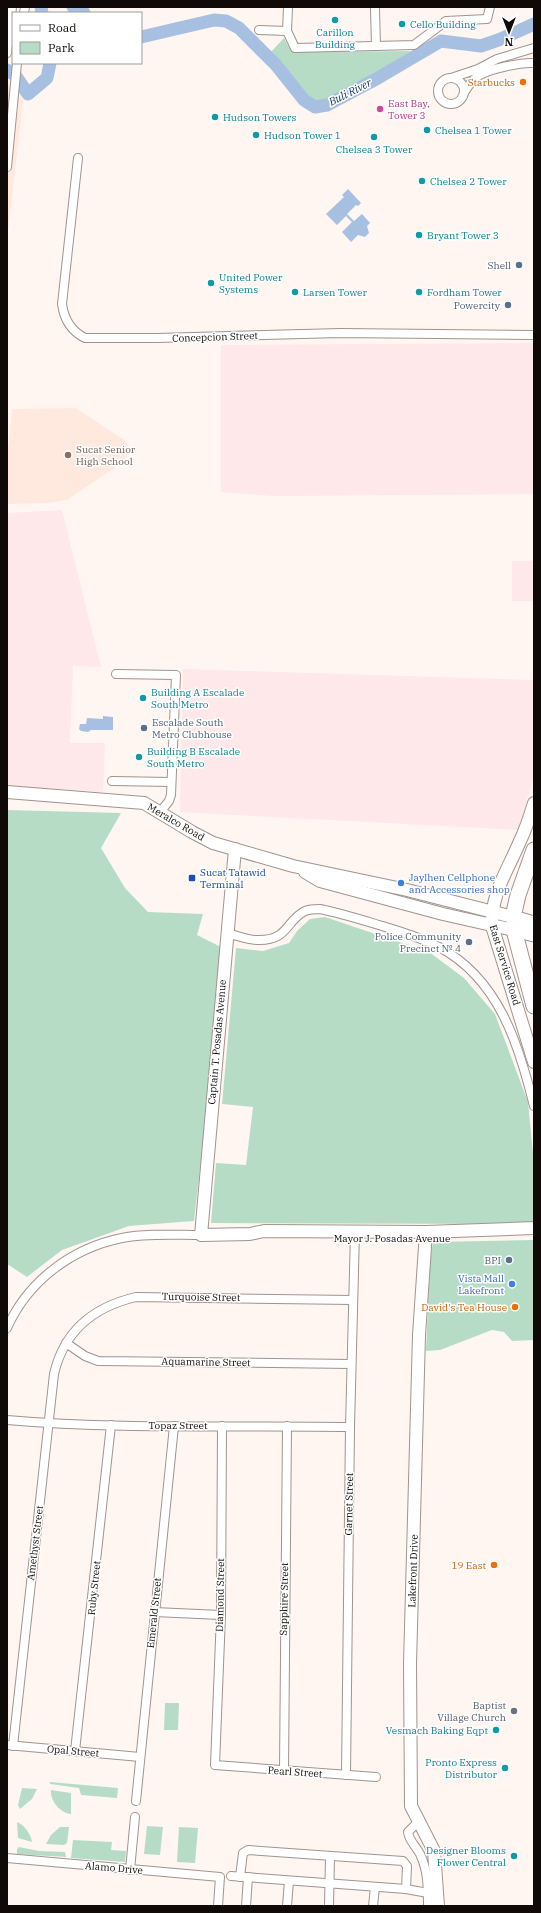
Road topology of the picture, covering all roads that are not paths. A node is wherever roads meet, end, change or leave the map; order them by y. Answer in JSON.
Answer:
{"nodes":[{"id":1,"x":12,"y":7,"type":"edge"},
{"id":2,"x":288,"y":7,"type":"edge"},
{"id":3,"x":490,"y":7,"type":"edge"},
{"id":4,"x":375,"y":9,"type":"dead end"},
{"id":5,"x":259,"y":30,"type":"dead end"},
{"id":6,"x":287,"y":31,"type":"junction"},
{"id":7,"x":376,"y":46,"type":"junction"},
{"id":8,"x":534,"y":48,"type":"edge"},
{"id":9,"x":7,"y":53,"type":"edge"},
{"id":10,"x":534,"y":63,"type":"edge"},
{"id":11,"x":17,"y":64,"type":"edge"},
{"id":12,"x":479,"y":72,"type":"junction"},
{"id":13,"x":451,"y":78,"type":"junction"},
{"id":14,"x":464,"y":93,"type":"junction"},
{"id":15,"x":78,"y":158,"type":"dead end"},
{"id":16,"x":7,"y":167,"type":"edge"},
{"id":17,"x":534,"y":334,"type":"edge"},
{"id":18,"x":116,"y":674,"type":"dead end"},
{"id":19,"x":112,"y":781,"type":"dead end"},
{"id":20,"x":171,"y":782,"type":"junction"},
{"id":21,"x":7,"y":792,"type":"edge"},
{"id":22,"x":534,"y":803,"type":"edge"},
{"id":23,"x":160,"y":812,"type":"junction"},
{"id":24,"x":236,"y":850,"type":"junction"},
{"id":25,"x":534,"y":850,"type":"edge"},
{"id":26,"x":293,"y":866,"type":"junction"},
{"id":27,"x":492,"y":911,"type":"junction"},
{"id":28,"x":534,"y":923,"type":"edge"},
{"id":29,"x":514,"y":924,"type":"junction"},
{"id":30,"x":492,"y":926,"type":"junction"},
{"id":31,"x":229,"y":934,"type":"junction"},
{"id":32,"x":534,"y":935,"type":"edge"},
{"id":33,"x":534,"y":1006,"type":"edge"},
{"id":34,"x":534,"y":1062,"type":"edge"},
{"id":35,"x":534,"y":1106,"type":"edge"},
{"id":36,"x":534,"y":1228,"type":"edge"},
{"id":37,"x":534,"y":1234,"type":"edge"},
{"id":38,"x":203,"y":1235,"type":"junction"},
{"id":39,"x":355,"y":1235,"type":"junction"},
{"id":40,"x":426,"y":1235,"type":"junction"},
{"id":41,"x":353,"y":1300,"type":"junction"},
{"id":42,"x":9,"y":1318,"type":"edge"},
{"id":43,"x":7,"y":1328,"type":"edge"},
{"id":44,"x":66,"y":1343,"type":"junction"},
{"id":45,"x":351,"y":1364,"type":"junction"},
{"id":46,"x":7,"y":1420,"type":"edge"},
{"id":47,"x":49,"y":1423,"type":"junction"},
{"id":48,"x":111,"y":1425,"type":"junction"},
{"id":49,"x":174,"y":1426,"type":"junction"},
{"id":50,"x":222,"y":1426,"type":"junction"},
{"id":51,"x":287,"y":1426,"type":"junction"},
{"id":52,"x":350,"y":1427,"type":"junction"},
{"id":53,"x":154,"y":1612,"type":"junction"},
{"id":54,"x":220,"y":1615,"type":"junction"},
{"id":55,"x":10,"y":1746,"type":"edge"},
{"id":56,"x":75,"y":1751,"type":"junction"},
{"id":57,"x":140,"y":1757,"type":"junction"},
{"id":58,"x":215,"y":1765,"type":"joint"},
{"id":59,"x":284,"y":1771,"type":"junction"},
{"id":60,"x":346,"y":1776,"type":"junction"},
{"id":61,"x":376,"y":1777,"type":"dead end"},
{"id":62,"x":136,"y":1801,"type":"dead end"},
{"id":63,"x":135,"y":1817,"type":"dead end"},
{"id":64,"x":419,"y":1821,"type":"junction"},
{"id":65,"x":330,"y":1856,"type":"junction"},
{"id":66,"x":7,"y":1858,"type":"edge"},
{"id":67,"x":130,"y":1870,"type":"junction"},
{"id":68,"x":231,"y":1876,"type":"dead end"},
{"id":69,"x":244,"y":1877,"type":"junction"},
{"id":70,"x":289,"y":1881,"type":"junction"},
{"id":71,"x":330,"y":1884,"type":"junction"},
{"id":72,"x":375,"y":1887,"type":"junction"},
{"id":73,"x":406,"y":1889,"type":"junction"},
{"id":74,"x":428,"y":1894,"type":"junction"},
{"id":75,"x":218,"y":1906,"type":"edge"},
{"id":76,"x":246,"y":1906,"type":"edge"},
{"id":77,"x":287,"y":1906,"type":"edge"},
{"id":78,"x":329,"y":1906,"type":"edge"},
{"id":79,"x":373,"y":1906,"type":"edge"},
{"id":80,"x":428,"y":1906,"type":"edge"},
{"id":81,"x":438,"y":1906,"type":"edge"}],
"edges":[{"from":1,"to":9,"type":"street"},
{"from":2,"to":6,"type":"street"},
{"from":3,"to":7,"type":"street"},
{"from":4,"to":7,"type":"street"},
{"from":5,"to":6,"type":"street"},
{"from":6,"to":7,"type":"street"},
{"from":8,"to":12,"type":"street"},
{"from":10,"to":12,"type":"street"},
{"from":11,"to":16,"type":"street"},
{"from":12,"to":13,"type":"street"},
{"from":12,"to":14,"type":"street"},
{"from":13,"to":14,"type":"street"},
{"from":13,"to":14,"type":"street"},
{"from":15,"to":17,"type":"street","name":"Concepcion Street"},
{"from":18,"to":20,"type":"street"},
{"from":19,"to":20,"type":"street"},
{"from":20,"to":23,"type":"street"},
{"from":21,"to":23,"type":"street","name":"Meralco Road"},
{"from":22,"to":27,"type":"street","name":"East Service Road"},
{"from":23,"to":24,"type":"street","name":"Meralco Road"},
{"from":24,"to":26,"type":"street","name":"Meralco Road"},
{"from":24,"to":31,"type":"street","name":"Captain T. Posadas Avenue"},
{"from":25,"to":29,"type":"highway"},
{"from":26,"to":27,"type":"street","name":"Meralco Road"},
{"from":26,"to":30,"type":"street","name":"Meralco Road"},
{"from":27,"to":29,"type":"street","name":"Meralco Road"},
{"from":27,"to":30,"type":"street","name":"East Service Road"},
{"from":28,"to":29,"type":"main road"},
{"from":29,"to":30,"type":"street","name":"Meralco Road"},
{"from":29,"to":32,"type":"main road"},
{"from":29,"to":33,"type":"highway"},
{"from":30,"to":34,"type":"street","name":"East Service Road"},
{"from":31,"to":35,"type":"street"},
{"from":31,"to":38,"type":"street","name":"Captain T. Posadas Avenue"},
{"from":36,"to":40,"type":"street","name":"Mayor J. Posadas Avenue"},
{"from":37,"to":40,"type":"street","name":"Mayor J. Posadas Avenue"},
{"from":38,"to":39,"type":"street","name":"Mayor J. Posadas Avenue"},
{"from":38,"to":42,"type":"street","name":"Mayor J. Posadas Avenue"},
{"from":39,"to":40,"type":"street","name":"Mayor J. Posadas Avenue"},
{"from":39,"to":41,"type":"street","name":"Garnet Street"},
{"from":40,"to":64,"type":"street","name":"Lakefront Drive"},
{"from":41,"to":44,"type":"street","name":"Turquoise Street"},
{"from":41,"to":45,"type":"street","name":"Garnet Street"},
{"from":42,"to":43,"type":"street","name":"Mayor J. Posadas Avenue"},
{"from":44,"to":45,"type":"street","name":"Aquamarine Street"},
{"from":44,"to":47,"type":"street","name":"Amethyst Street"},
{"from":45,"to":52,"type":"street","name":"Garnet Street"},
{"from":46,"to":47,"type":"street","name":"Topaz Street"},
{"from":47,"to":48,"type":"street","name":"Topaz Street"},
{"from":47,"to":55,"type":"street","name":"Amethyst Street"},
{"from":48,"to":49,"type":"street","name":"Topaz Street"},
{"from":48,"to":56,"type":"street","name":"Ruby Street"},
{"from":49,"to":50,"type":"street","name":"Topaz Street"},
{"from":49,"to":53,"type":"street","name":"Emerald Street"},
{"from":50,"to":51,"type":"street","name":"Topaz Street"},
{"from":50,"to":54,"type":"street","name":"Diamond Street"},
{"from":51,"to":52,"type":"street","name":"Topaz Street"},
{"from":51,"to":59,"type":"street","name":"Sapphire Street"},
{"from":52,"to":60,"type":"street","name":"Garnet Street"},
{"from":53,"to":54,"type":"street"},
{"from":53,"to":57,"type":"street","name":"Emerald Street"},
{"from":54,"to":58,"type":"street","name":"Diamond Street"},
{"from":55,"to":56,"type":"street","name":"Opal Street"},
{"from":56,"to":57,"type":"street","name":"Opal Street"},
{"from":57,"to":62,"type":"street","name":"Emerald Street"},
{"from":58,"to":59,"type":"street","name":"Pearl Street"},
{"from":59,"to":60,"type":"street","name":"Pearl Street"},
{"from":60,"to":61,"type":"street","name":"Pearl Street"},
{"from":63,"to":67,"type":"street"},
{"from":64,"to":74,"type":"street"},
{"from":64,"to":81,"type":"street","name":"Lakefront Drive"},
{"from":65,"to":69,"type":"street"},
{"from":65,"to":71,"type":"street"},
{"from":65,"to":73,"type":"street"},
{"from":66,"to":67,"type":"street","name":"Alamo Drive"},
{"from":67,"to":75,"type":"street","name":"Alamo Drive"},
{"from":68,"to":69,"type":"street"},
{"from":69,"to":70,"type":"street"},
{"from":69,"to":76,"type":"street"},
{"from":70,"to":71,"type":"street"},
{"from":70,"to":77,"type":"street"},
{"from":71,"to":72,"type":"street"},
{"from":71,"to":78,"type":"street"},
{"from":72,"to":73,"type":"street"},
{"from":72,"to":79,"type":"street"},
{"from":73,"to":74,"type":"street"},
{"from":74,"to":80,"type":"street"}]}
